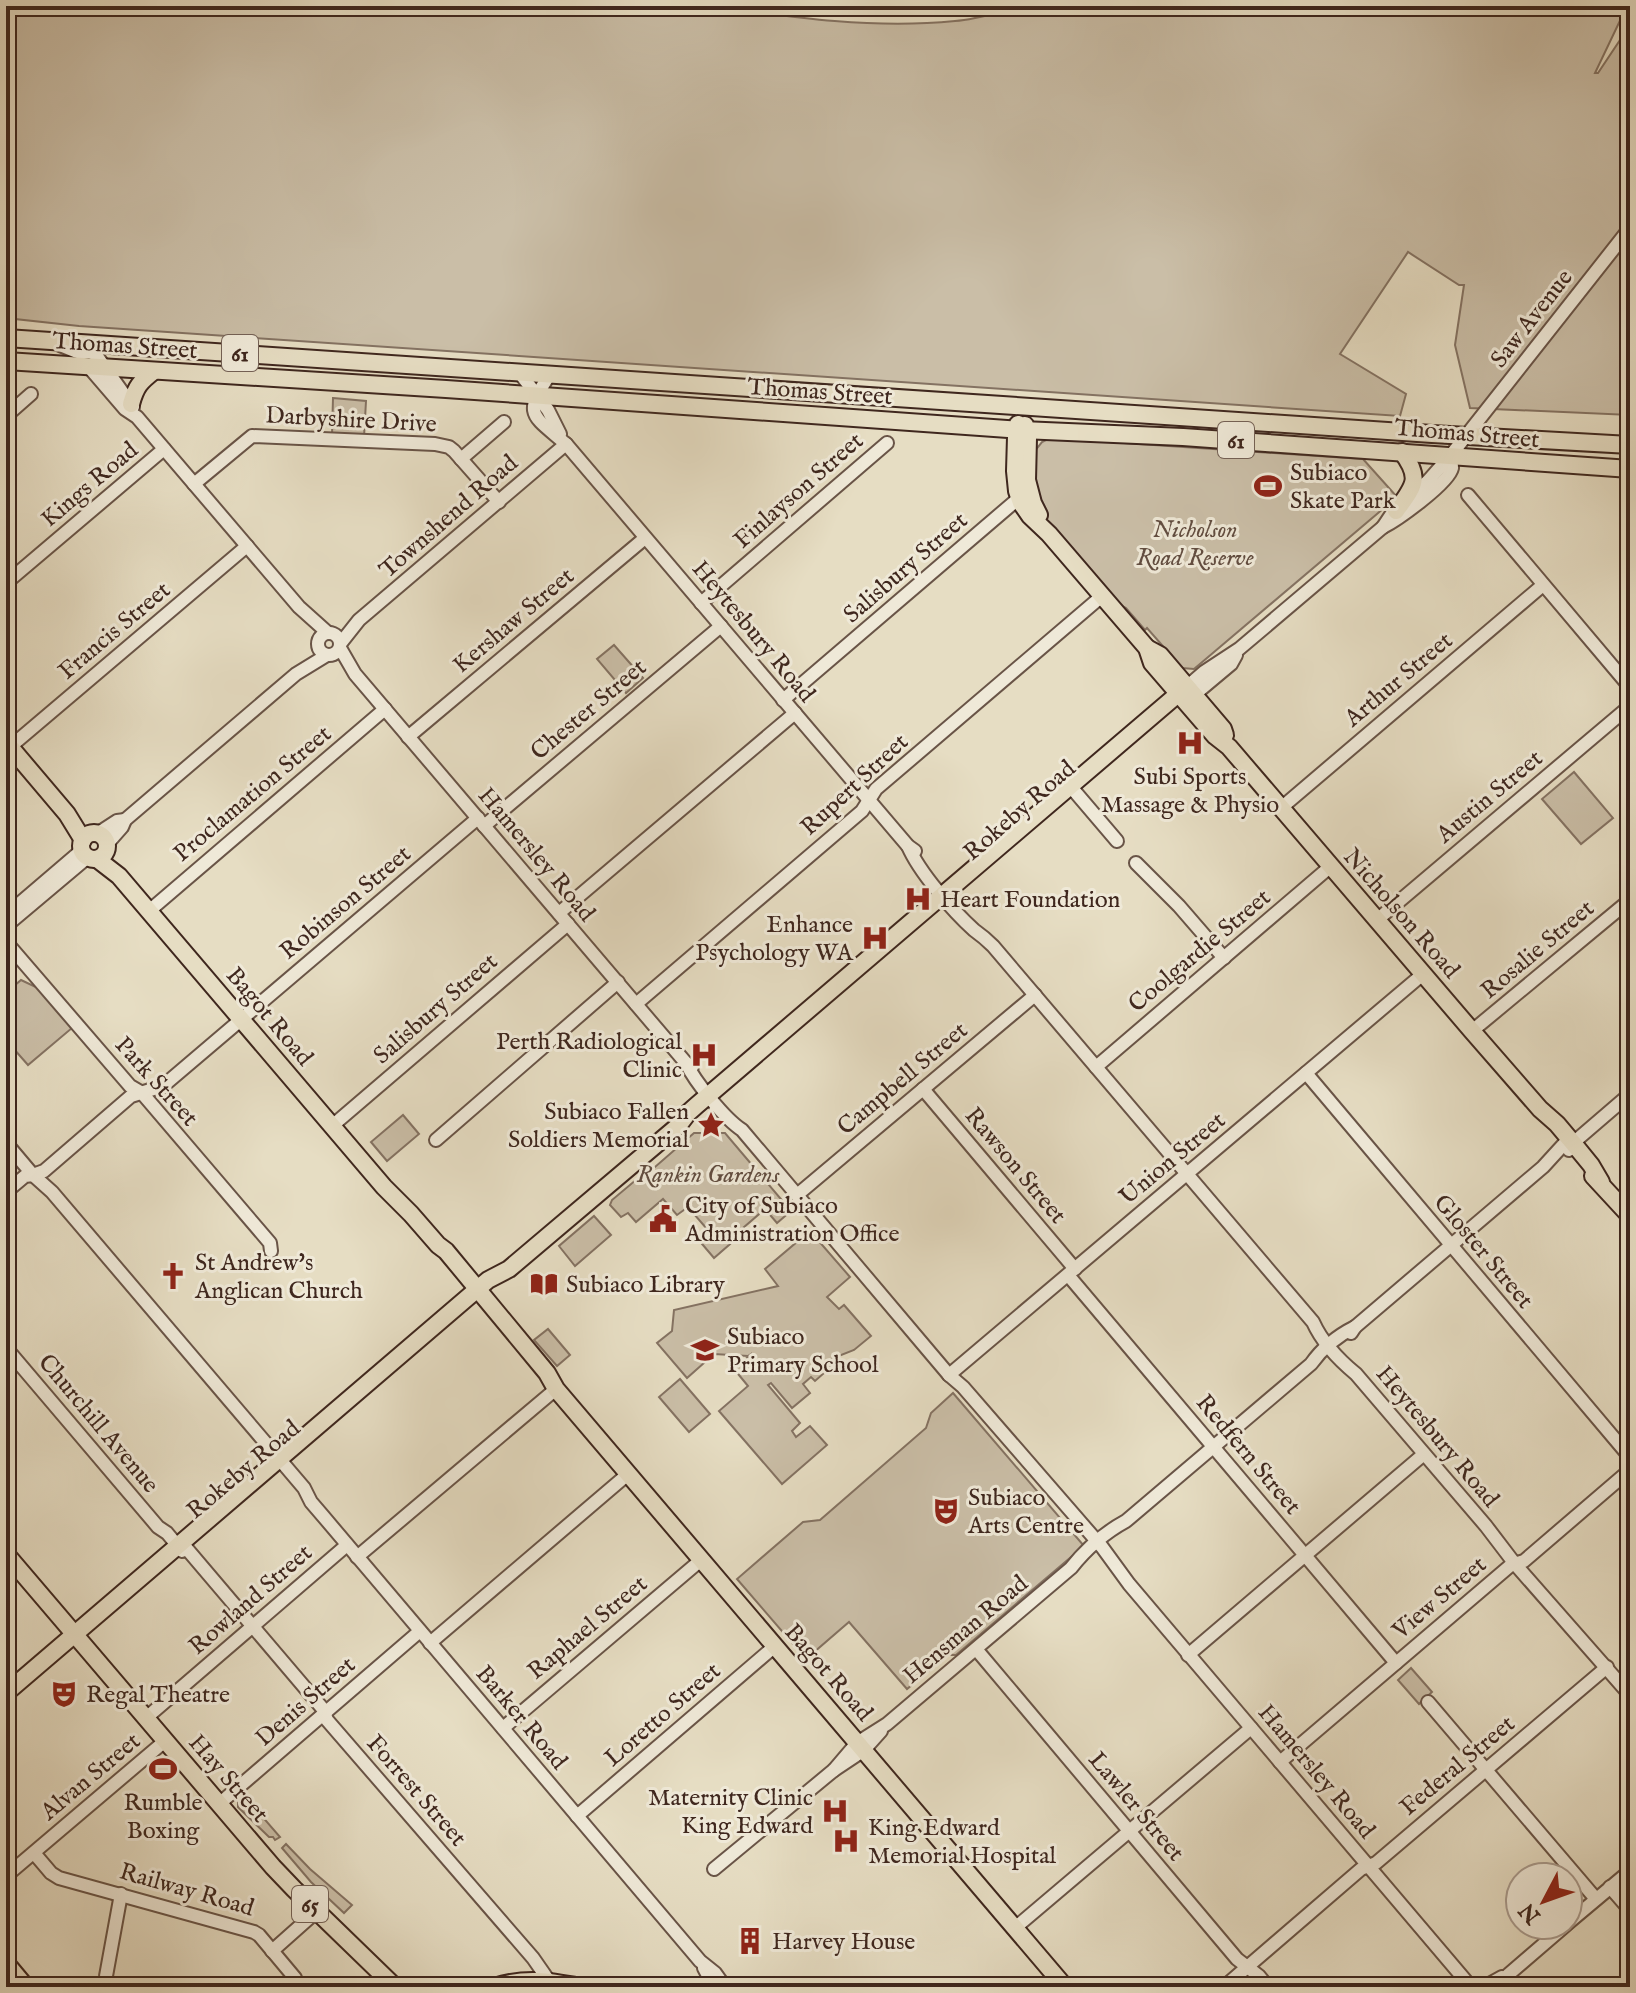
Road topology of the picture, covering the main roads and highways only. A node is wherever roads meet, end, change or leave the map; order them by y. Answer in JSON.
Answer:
{"nodes":[{"id":1,"x":6,"y":338,"type":"edge"},
{"id":2,"x":6,"y":361,"type":"edge"},
{"id":3,"x":154,"y":371,"type":"junction"},
{"id":4,"x":1008,"y":405,"type":"junction"},
{"id":5,"x":1038,"y":407,"type":"junction"},
{"id":6,"x":134,"y":410,"type":"road end"},
{"id":7,"x":1022,"y":430,"type":"junction"},
{"id":8,"x":1630,"y":445,"type":"edge"},
{"id":9,"x":1402,"y":452,"type":"junction"},
{"id":10,"x":1630,"y":469,"type":"edge"},
{"id":11,"x":1396,"y":511,"type":"road end"},
{"id":12,"x":1049,"y":534,"type":"junction"},
{"id":13,"x":1186,"y":694,"type":"junction"},
{"id":14,"x":8,"y":745,"type":"edge"},
{"id":15,"x":1630,"y":1216,"type":"edge"},
{"id":16,"x":477,"y":1296,"type":"junction"},
{"id":17,"x":6,"y":1554,"type":"edge"},
{"id":18,"x":77,"y":1638,"type":"junction"},
{"id":19,"x":6,"y":1693,"type":"edge"},
{"id":20,"x":6,"y":1703,"type":"edge"},
{"id":21,"x":6,"y":1963,"type":"edge"},
{"id":22,"x":391,"y":1982,"type":"edge"},
{"id":23,"x":26,"y":1987,"type":"edge"},
{"id":24,"x":405,"y":1987,"type":"edge"},
{"id":25,"x":494,"y":1987,"type":"edge"},
{"id":26,"x":581,"y":1987,"type":"edge"},
{"id":27,"x":1065,"y":1987,"type":"edge"}],
"edges":[{"from":1,"to":4,"type":"main road","name":"Thomas Street","number":"61"},
{"from":2,"to":3,"type":"main road","name":"Thomas Street","number":"61"},
{"from":3,"to":6,"type":"main road"},
{"from":3,"to":7,"type":"main road","name":"Thomas Street","number":"61"},
{"from":4,"to":5,"type":"main road","name":"Thomas Street","number":"61"},
{"from":4,"to":7,"type":"main road","name":"Nicholson Road"},
{"from":5,"to":7,"type":"main road"},
{"from":5,"to":8,"type":"main road","name":"Thomas Street","number":"61"},
{"from":7,"to":9,"type":"main road","name":"Thomas Street","number":"61"},
{"from":7,"to":12,"type":"main road","name":"Nicholson Road"},
{"from":7,"to":12,"type":"main road","name":"Nicholson Road"},
{"from":9,"to":10,"type":"main road","name":"Thomas Street","number":"61"},
{"from":9,"to":11,"type":"main road"},
{"from":12,"to":13,"type":"main road","name":"Nicholson Road"},
{"from":13,"to":15,"type":"main road","name":"Nicholson Road"},
{"from":13,"to":16,"type":"main road","name":"Rokeby Road"},
{"from":14,"to":16,"type":"main road","name":"Bagot Road"},
{"from":16,"to":18,"type":"main road","name":"Rokeby Road"},
{"from":16,"to":27,"type":"main road","name":"Bagot Road"},
{"from":17,"to":18,"type":"main road","name":"Hay Street"},
{"from":18,"to":19,"type":"main road","name":"Rokeby Road"},
{"from":18,"to":20,"type":"main road","name":"Rokeby Road"},
{"from":18,"to":22,"type":"main road","name":"Hay Street","number":"65"},
{"from":21,"to":23,"type":"main road"},
{"from":22,"to":24,"type":"main road","name":"Hay Street"},
{"from":25,"to":26,"type":"main road"}]}
